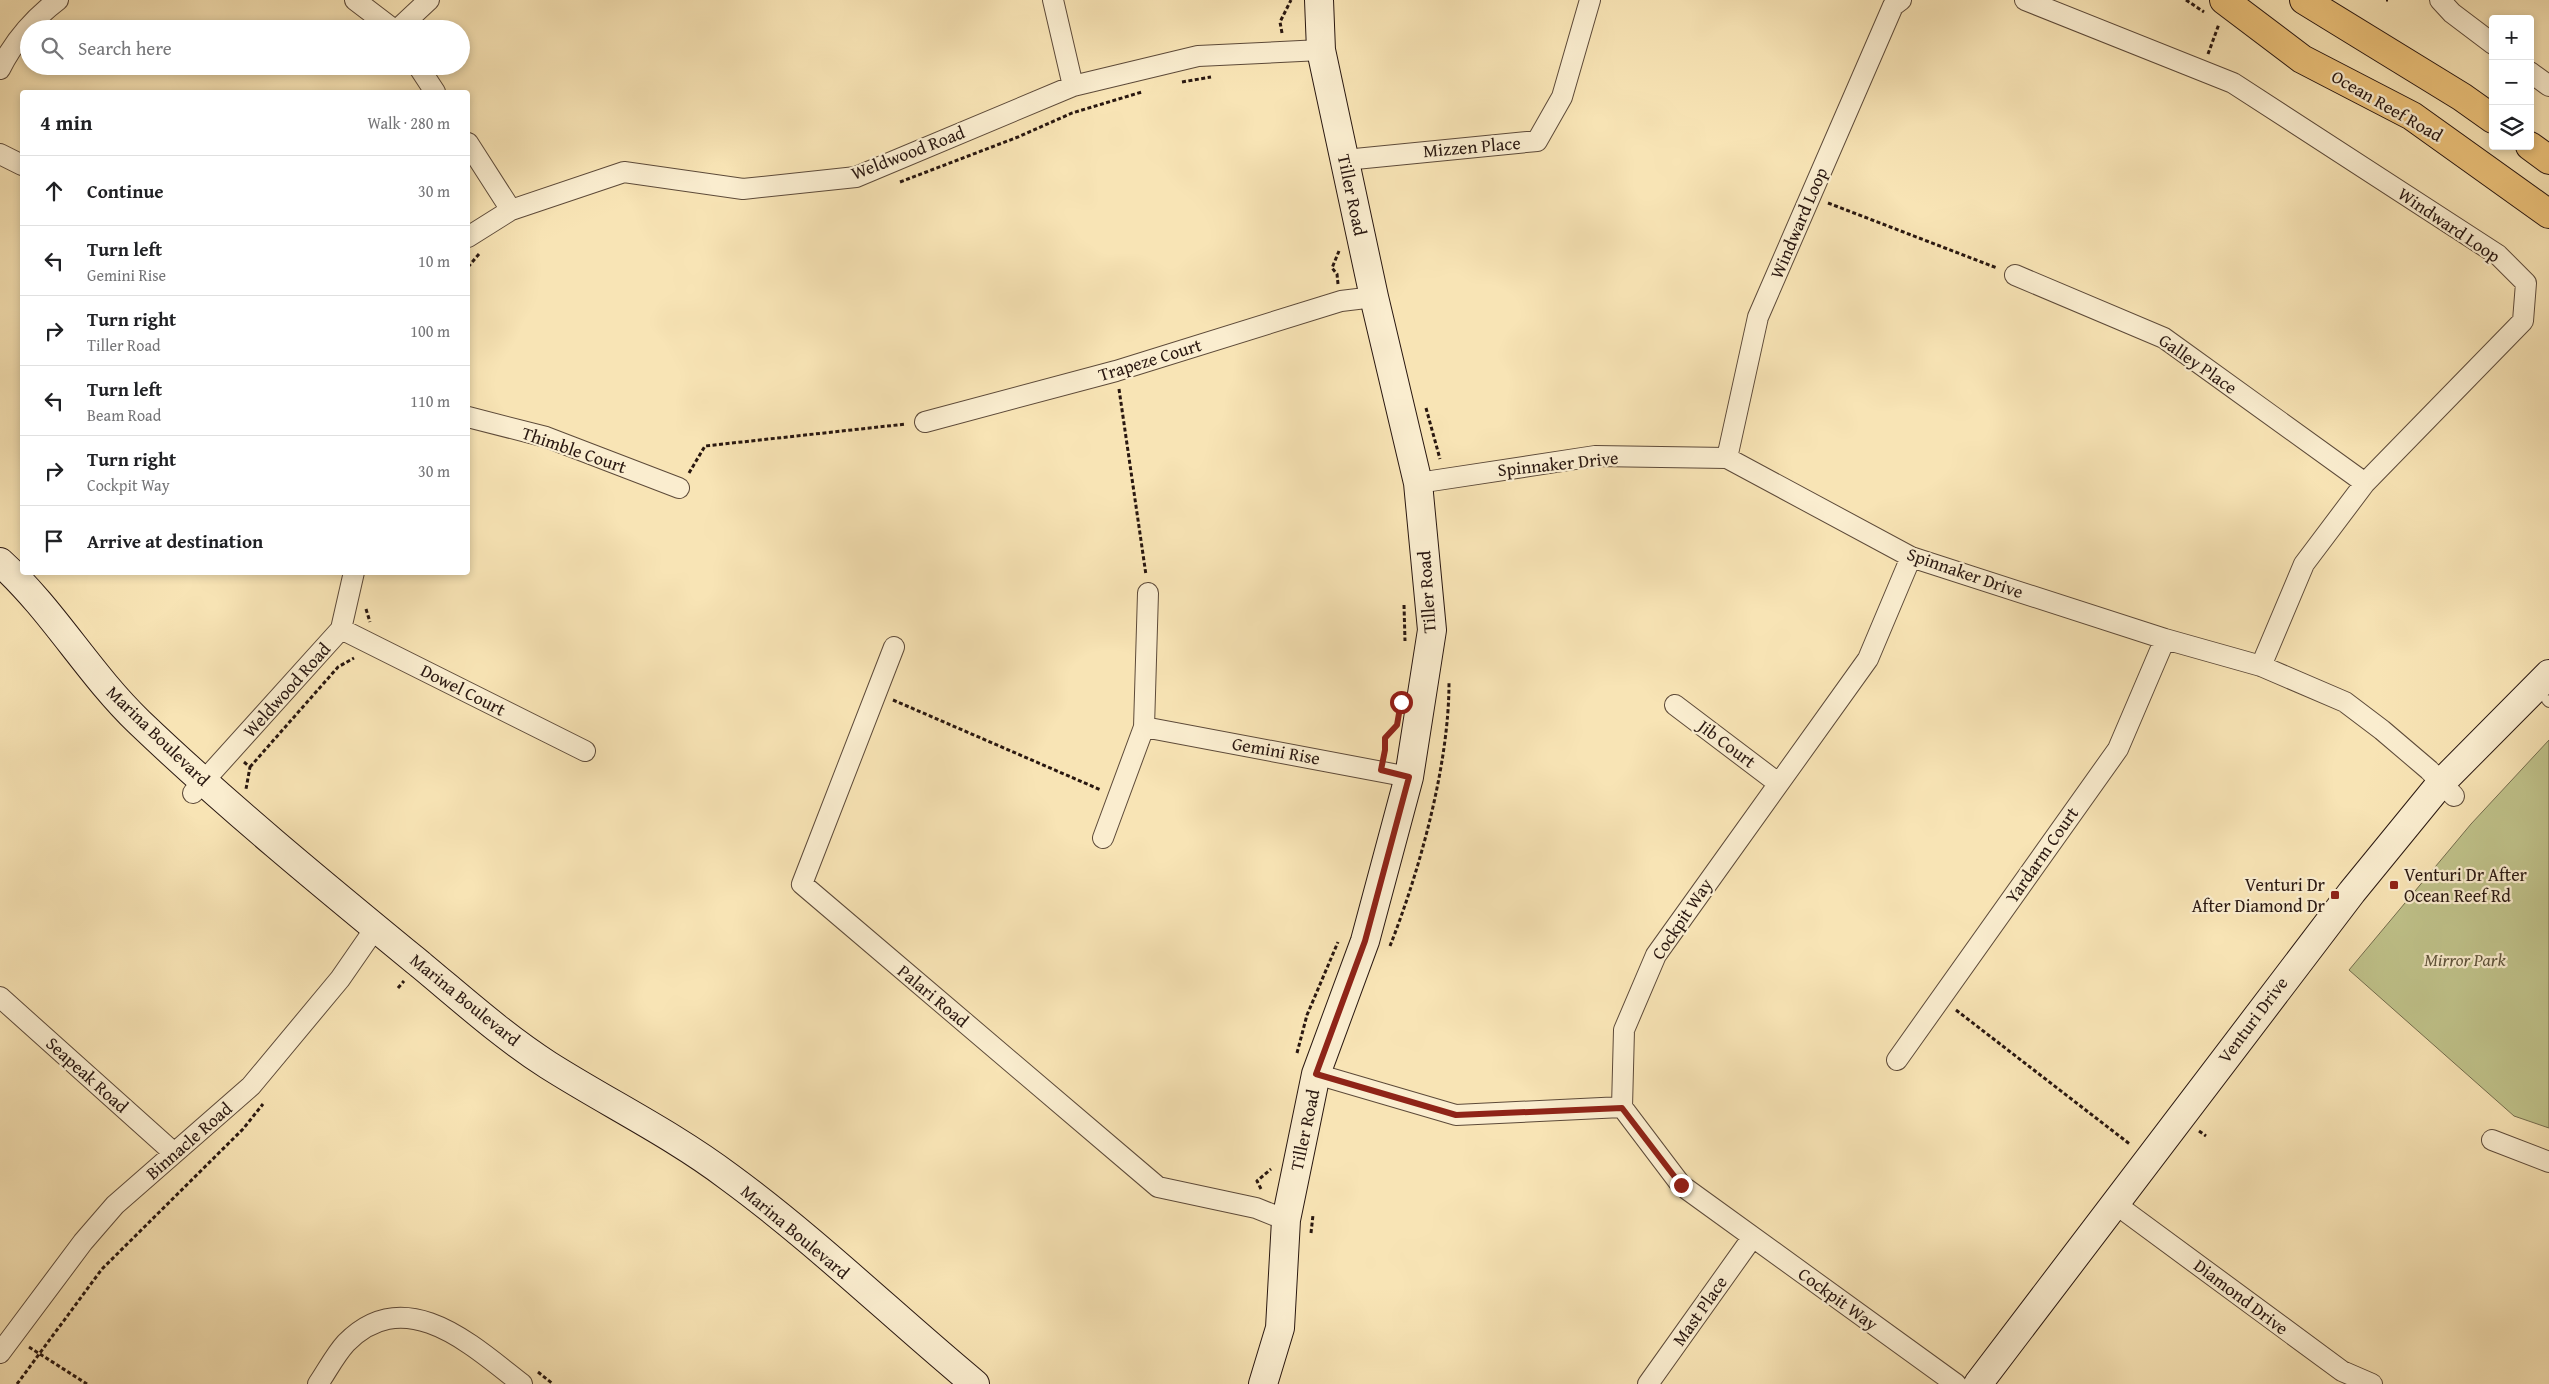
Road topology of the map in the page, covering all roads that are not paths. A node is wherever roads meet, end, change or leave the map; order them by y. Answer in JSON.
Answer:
{"nodes":[{"id":1,"x":58,"y":0,"type":"edge"},
{"id":2,"x":354,"y":0,"type":"edge"},
{"id":3,"x":429,"y":0,"type":"edge"},
{"id":4,"x":1053,"y":0,"type":"edge"},
{"id":5,"x":1319,"y":0,"type":"edge"},
{"id":6,"x":1590,"y":0,"type":"edge"},
{"id":7,"x":1902,"y":0,"type":"edge"},
{"id":8,"x":2025,"y":0,"type":"edge"},
{"id":9,"x":2304,"y":0,"type":"edge"},
{"id":10,"x":2440,"y":0,"type":"edge"},
{"id":11,"x":2228,"y":3,"type":"edge"},
{"id":12,"x":35,"y":20,"type":"edge"},
{"id":13,"x":381,"y":20,"type":"edge"},
{"id":14,"x":408,"y":20,"type":"edge"},
{"id":15,"x":20,"y":37,"type":"edge"},
{"id":16,"x":2489,"y":41,"type":"edge"},
{"id":17,"x":1321,"y":50,"type":"junction"},
{"id":18,"x":0,"y":69,"type":"edge"},
{"id":19,"x":424,"y":75,"type":"edge"},
{"id":20,"x":2534,"y":75,"type":"edge"},
{"id":21,"x":1073,"y":86,"type":"junction"},
{"id":22,"x":2549,"y":86,"type":"edge"},
{"id":23,"x":434,"y":90,"type":"edge"},
{"id":24,"x":2489,"y":116,"type":"edge"},
{"id":25,"x":470,"y":146,"type":"edge"},
{"id":26,"x":2534,"y":149,"type":"edge"},
{"id":27,"x":0,"y":154,"type":"edge"},
{"id":28,"x":1345,"y":160,"type":"junction"},
{"id":29,"x":2549,"y":160,"type":"edge"},
{"id":30,"x":20,"y":164,"type":"edge"},
{"id":31,"x":511,"y":210,"type":"junction"},
{"id":32,"x":2549,"y":214,"type":"edge"},
{"id":33,"x":470,"y":236,"type":"edge"},
{"id":34,"x":2015,"y":275,"type":"road end"},
{"id":35,"x":1374,"y":297,"type":"junction"},
{"id":36,"x":470,"y":418,"type":"edge"},
{"id":37,"x":925,"y":422,"type":"road end"},
{"id":38,"x":1728,"y":458,"type":"junction"},
{"id":39,"x":1430,"y":481,"type":"junction"},
{"id":40,"x":2365,"y":483,"type":"junction"},
{"id":41,"x":680,"y":488,"type":"road end"},
{"id":42,"x":1911,"y":557,"type":"junction"},
{"id":43,"x":0,"y":562,"type":"edge"},
{"id":44,"x":353,"y":575,"type":"edge"},
{"id":45,"x":0,"y":588,"type":"edge"},
{"id":46,"x":1148,"y":593,"type":"road end"},
{"id":47,"x":341,"y":629,"type":"junction"},
{"id":48,"x":2165,"y":639,"type":"junction"},
{"id":49,"x":894,"y":647,"type":"dead end"},
{"id":50,"x":2261,"y":666,"type":"junction"},
{"id":51,"x":2548,"y":693,"type":"edge"},
{"id":52,"x":1675,"y":705,"type":"dead end"},
{"id":53,"x":1144,"y":727,"type":"junction"},
{"id":54,"x":586,"y":751,"type":"dead end"},
{"id":55,"x":1409,"y":777,"type":"junction"},
{"id":56,"x":1778,"y":782,"type":"junction"},
{"id":57,"x":198,"y":786,"type":"junction"},
{"id":58,"x":2448,"y":790,"type":"junction"},
{"id":59,"x":1103,"y":838,"type":"dead end"},
{"id":60,"x":371,"y":933,"type":"junction"},
{"id":61,"x":0,"y":997,"type":"edge"},
{"id":62,"x":1897,"y":1060,"type":"dead end"},
{"id":63,"x":1316,"y":1074,"type":"junction"},
{"id":64,"x":1622,"y":1108,"type":"junction"},
{"id":65,"x":2492,"y":1140,"type":"dead end"},
{"id":66,"x":174,"y":1153,"type":"junction"},
{"id":67,"x":2549,"y":1162,"type":"edge"},
{"id":68,"x":2121,"y":1208,"type":"junction"},
{"id":69,"x":1286,"y":1220,"type":"junction"},
{"id":70,"x":1752,"y":1238,"type":"junction"},
{"id":71,"x":3,"y":1340,"type":"edge"},
{"id":72,"x":2337,"y":1378,"type":"edge"},
{"id":73,"x":318,"y":1384,"type":"edge"},
{"id":74,"x":522,"y":1384,"type":"edge"},
{"id":75,"x":947,"y":1384,"type":"edge"},
{"id":76,"x":975,"y":1384,"type":"edge"},
{"id":77,"x":1263,"y":1384,"type":"edge"},
{"id":78,"x":1648,"y":1384,"type":"edge"},
{"id":79,"x":1956,"y":1384,"type":"edge"},
{"id":80,"x":1978,"y":1384,"type":"edge"},
{"id":81,"x":1999,"y":1384,"type":"edge"},
{"id":82,"x":2372,"y":1384,"type":"edge"}],
"edges":[{"from":1,"to":12,"type":"street"},
{"from":2,"to":13,"type":"street"},
{"from":3,"to":14,"type":"street"},
{"from":4,"to":21,"type":"street"},
{"from":5,"to":17,"type":"street","name":"Tiller Road"},
{"from":6,"to":28,"type":"street","name":"Mizzen Place"},
{"from":7,"to":38,"type":"street","name":"Windward Loop"},
{"from":8,"to":40,"type":"street","name":"Windward Loop"},
{"from":9,"to":24,"type":"main road"},
{"from":10,"to":16,"type":"street"},
{"from":11,"to":32,"type":"main road","name":"Ocean Reef Road"},
{"from":15,"to":18,"type":"street"},
{"from":17,"to":21,"type":"street","name":"Weldwood Road"},
{"from":17,"to":28,"type":"street","name":"Tiller Road"},
{"from":19,"to":23,"type":"street"},
{"from":20,"to":22,"type":"street"},
{"from":21,"to":31,"type":"street","name":"Weldwood Road"},
{"from":25,"to":31,"type":"street"},
{"from":26,"to":29,"type":"main road"},
{"from":27,"to":30,"type":"street"},
{"from":28,"to":35,"type":"street","name":"Tiller Road"},
{"from":31,"to":33,"type":"street","name":"Weldwood Road"},
{"from":34,"to":40,"type":"street","name":"Galley Place"},
{"from":35,"to":37,"type":"street","name":"Trapeze Court"},
{"from":35,"to":39,"type":"street","name":"Tiller Road"},
{"from":36,"to":41,"type":"street","name":"Thimble Court"},
{"from":38,"to":39,"type":"street","name":"Spinnaker Drive"},
{"from":38,"to":42,"type":"street","name":"Spinnaker Drive"},
{"from":39,"to":55,"type":"street","name":"Tiller Road"},
{"from":40,"to":50,"type":"street","name":"Windward Loop"},
{"from":42,"to":48,"type":"street","name":"Spinnaker Drive"},
{"from":42,"to":56,"type":"street","name":"Cockpit Way"},
{"from":43,"to":57,"type":"street","name":"Marina Boulevard"},
{"from":44,"to":47,"type":"street","name":"Weldwood Road"},
{"from":45,"to":57,"type":"street","name":"Marina Boulevard"},
{"from":46,"to":53,"type":"street"},
{"from":47,"to":54,"type":"street","name":"Dowel Court"},
{"from":47,"to":57,"type":"street","name":"Weldwood Road"},
{"from":48,"to":50,"type":"street","name":"Spinnaker Drive"},
{"from":48,"to":62,"type":"street","name":"Yardarm Court"},
{"from":49,"to":69,"type":"street","name":"Palari Road"},
{"from":50,"to":58,"type":"street","name":"Spinnaker Drive"},
{"from":51,"to":58,"type":"street","name":"Venturi Drive"},
{"from":52,"to":56,"type":"street","name":"Jib Court"},
{"from":53,"to":55,"type":"street","name":"Gemini Rise"},
{"from":53,"to":59,"type":"street"},
{"from":55,"to":63,"type":"street","name":"Tiller Road"},
{"from":56,"to":64,"type":"street","name":"Cockpit Way"},
{"from":57,"to":60,"type":"street","name":"Marina Boulevard"},
{"from":58,"to":68,"type":"street","name":"Venturi Drive"},
{"from":60,"to":66,"type":"street","name":"Binnacle Road"},
{"from":60,"to":75,"type":"street","name":"Marina Boulevard"},
{"from":60,"to":76,"type":"street","name":"Marina Boulevard"},
{"from":61,"to":66,"type":"street","name":"Seapeak Road"},
{"from":63,"to":64,"type":"street"},
{"from":63,"to":69,"type":"street","name":"Tiller Road"},
{"from":64,"to":70,"type":"street","name":"Cockpit Way"},
{"from":65,"to":67,"type":"street"},
{"from":66,"to":71,"type":"street","name":"Binnacle Road"},
{"from":68,"to":72,"type":"street","name":"Diamond Drive"},
{"from":68,"to":80,"type":"street","name":"Venturi Drive"},
{"from":68,"to":81,"type":"street","name":"Venturi Drive"},
{"from":69,"to":77,"type":"street","name":"Tiller Road"},
{"from":70,"to":78,"type":"street","name":"Mast Place"},
{"from":70,"to":79,"type":"street","name":"Cockpit Way"},
{"from":72,"to":82,"type":"street","name":"Diamond Drive"},
{"from":73,"to":74,"type":"street"}]}
